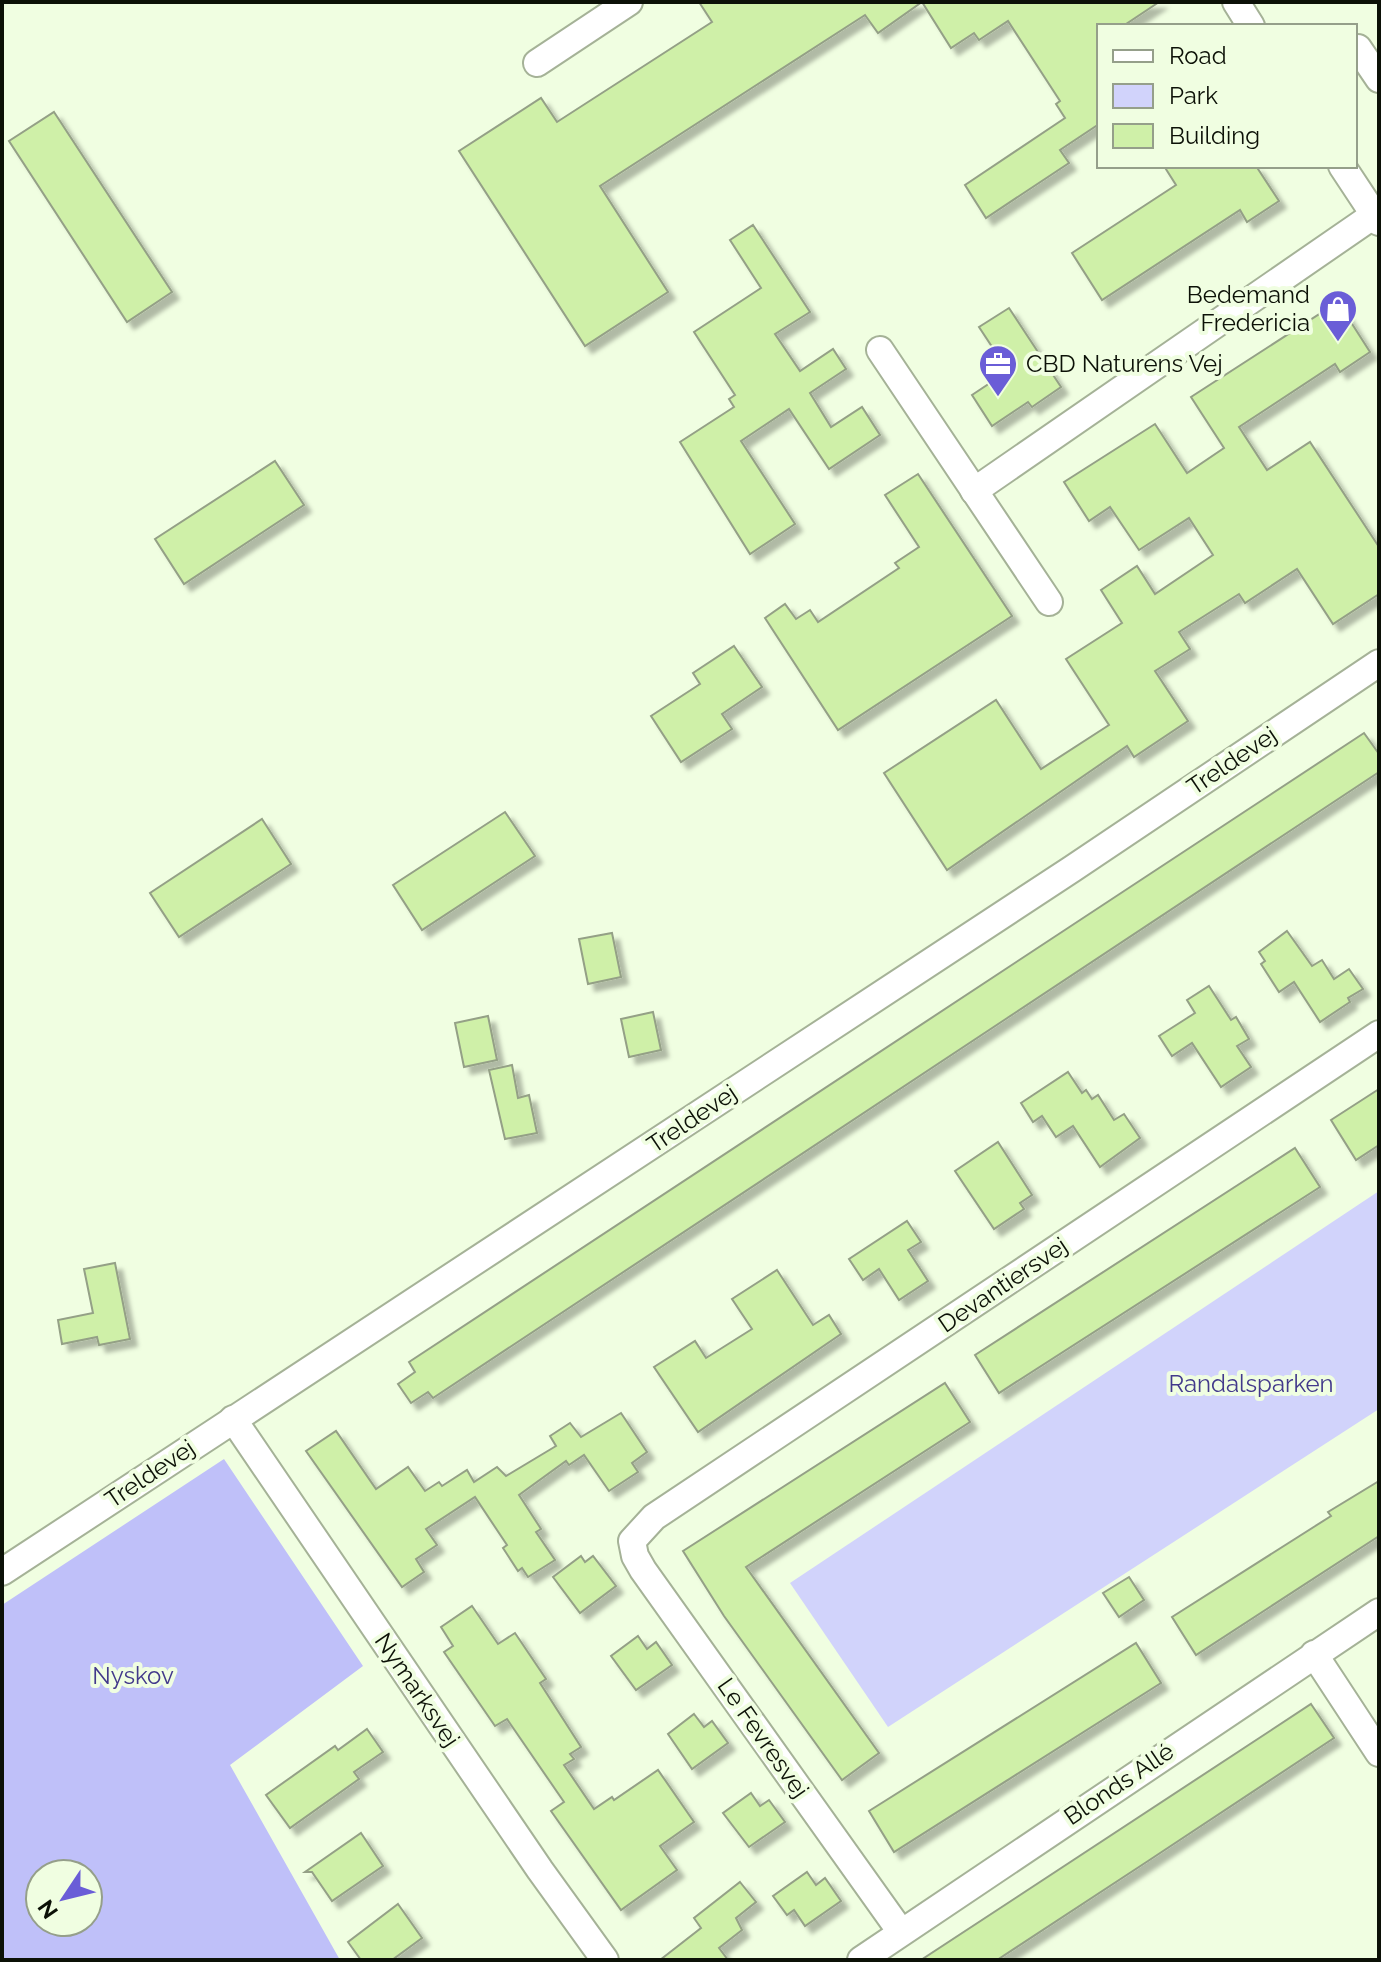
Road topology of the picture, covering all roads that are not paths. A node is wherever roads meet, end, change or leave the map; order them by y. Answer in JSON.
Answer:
{"nodes":[{"id":1,"x":629,"y":2,"type":"edge"},
{"id":2,"x":1236,"y":2,"type":"edge"},
{"id":3,"x":1250,"y":24,"type":"edge"},
{"id":4,"x":1358,"y":48,"type":"dead end"},
{"id":5,"x":537,"y":63,"type":"dead end"},
{"id":6,"x":1379,"y":79,"type":"edge"},
{"id":7,"x":1343,"y":168,"type":"edge"},
{"id":8,"x":1377,"y":218,"type":"edge"},
{"id":9,"x":880,"y":350,"type":"dead end"},
{"id":10,"x":974,"y":491,"type":"junction"},
{"id":11,"x":1049,"y":602,"type":"dead end"},
{"id":12,"x":1379,"y":663,"type":"edge"},
{"id":13,"x":1379,"y":1034,"type":"edge"},
{"id":14,"x":233,"y":1419,"type":"junction"},
{"id":15,"x":632,"y":1541,"type":"joint"},
{"id":16,"x":2,"y":1572,"type":"edge"},
{"id":17,"x":1379,"y":1612,"type":"edge"},
{"id":18,"x":1314,"y":1654,"type":"junction"},
{"id":19,"x":1379,"y":1753,"type":"edge"},
{"id":20,"x":901,"y":1932,"type":"junction"},
{"id":21,"x":605,"y":1960,"type":"edge"},
{"id":22,"x":861,"y":1960,"type":"edge"}],
"edges":[{"from":1,"to":5,"type":"street"},
{"from":2,"to":3,"type":"street"},
{"from":4,"to":6,"type":"street"},
{"from":7,"to":8,"type":"street"},
{"from":8,"to":10,"type":"street"},
{"from":9,"to":10,"type":"street"},
{"from":10,"to":11,"type":"street"},
{"from":12,"to":14,"type":"street","name":"Treldevej"},
{"from":13,"to":15,"type":"street","name":"Devantiersvej"},
{"from":14,"to":16,"type":"street","name":"Treldevej"},
{"from":14,"to":21,"type":"street","name":"Nymarksvej"},
{"from":15,"to":20,"type":"street","name":"Le Fevresvej"},
{"from":17,"to":18,"type":"street","name":"Blonds Allé"},
{"from":18,"to":19,"type":"street"},
{"from":18,"to":20,"type":"street","name":"Blonds Allé"},
{"from":20,"to":22,"type":"street","name":"Blonds Allé"}]}
